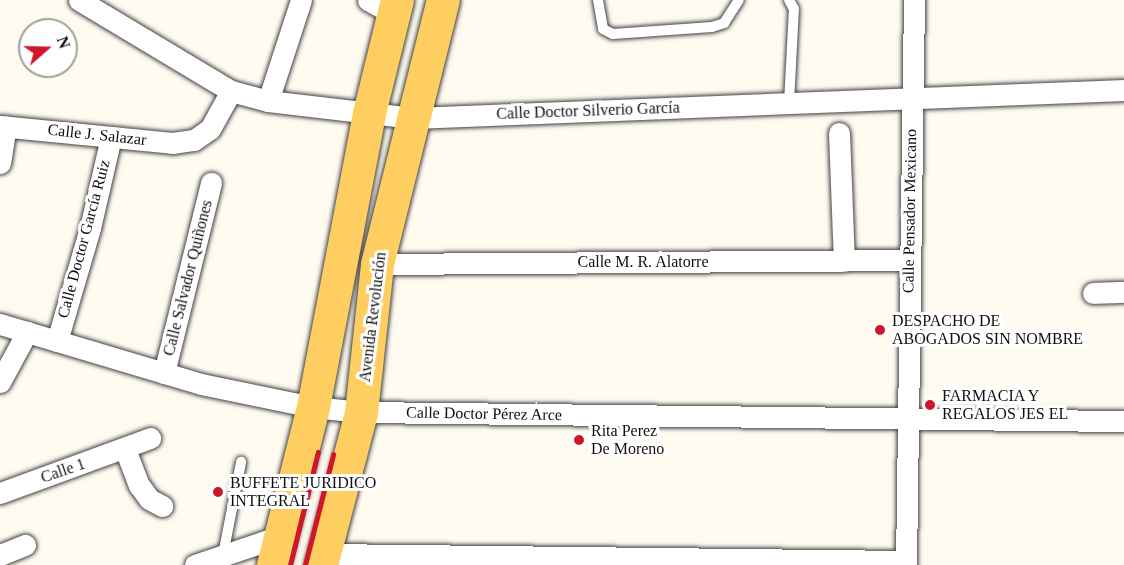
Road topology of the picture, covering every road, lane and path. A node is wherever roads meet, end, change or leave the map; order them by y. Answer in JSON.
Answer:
{"nodes":[{"id":1,"x":79,"y":0,"type":"edge"},
{"id":2,"x":302,"y":0,"type":"edge"},
{"id":3,"x":443,"y":0,"type":"edge"},
{"id":4,"x":598,"y":0,"type":"edge"},
{"id":5,"x":739,"y":0,"type":"edge"},
{"id":6,"x":789,"y":0,"type":"edge"},
{"id":7,"x":914,"y":0,"type":"edge"},
{"id":8,"x":386,"y":5,"type":"edge"},
{"id":9,"x":1124,"y":90,"type":"edge"},
{"id":10,"x":231,"y":91,"type":"junction"},
{"id":11,"x":913,"y":98,"type":"junction"},
{"id":12,"x":268,"y":101,"type":"junction"},
{"id":13,"x":789,"y":103,"type":"junction"},
{"id":14,"x":369,"y":113,"type":"junction"},
{"id":15,"x":413,"y":118,"type":"junction"},
{"id":16,"x":3,"y":126,"type":"edge"},
{"id":17,"x":839,"y":133,"type":"dead end"},
{"id":18,"x":111,"y":136,"type":"junction"},
{"id":19,"x":0,"y":163,"type":"edge"},
{"id":20,"x":211,"y":183,"type":"dead end"},
{"id":21,"x":910,"y":260,"type":"junction"},
{"id":22,"x":844,"y":261,"type":"junction"},
{"id":23,"x":377,"y":264,"type":"junction"},
{"id":24,"x":1124,"y":292,"type":"edge"},
{"id":25,"x":1093,"y":293,"type":"dead end"},
{"id":26,"x":0,"y":324,"type":"edge"},
{"id":27,"x":27,"y":332,"type":"junction"},
{"id":28,"x":57,"y":341,"type":"junction"},
{"id":29,"x":164,"y":373,"type":"junction"},
{"id":30,"x":0,"y":382,"type":"edge"},
{"id":31,"x":313,"y":407,"type":"junction"},
{"id":32,"x":361,"y":412,"type":"junction"},
{"id":33,"x":907,"y":419,"type":"junction"},
{"id":34,"x":1124,"y":421,"type":"edge"},
{"id":35,"x":150,"y":438,"type":"dead end"},
{"id":36,"x":125,"y":449,"type":"junction"},
{"id":37,"x":241,"y":462,"type":"dead end"},
{"id":38,"x":0,"y":493,"type":"edge"},
{"id":39,"x":162,"y":506,"type":"dead end"},
{"id":40,"x":25,"y":545,"type":"dead end"},
{"id":41,"x":276,"y":550,"type":"edge"},
{"id":42,"x":0,"y":555,"type":"edge"},
{"id":43,"x":223,"y":555,"type":"junction"},
{"id":44,"x":322,"y":559,"type":"edge"},
{"id":45,"x":562,"y":561,"type":"edge"},
{"id":46,"x":906,"y":563,"type":"edge"},
{"id":47,"x":195,"y":565,"type":"edge"}],
"edges":[{"from":1,"to":10,"type":"street","name":"Calle Doctor Silverio García"},
{"from":2,"to":12,"type":"street"},
{"from":3,"to":15,"type":"main road","name":"Avenida Revolución"},
{"from":4,"to":5,"type":"lane"},
{"from":6,"to":13,"type":"lane"},
{"from":7,"to":11,"type":"street","name":"Calle Pensador Mexicano"},
{"from":8,"to":14,"type":"main road"},
{"from":9,"to":11,"type":"street","name":"Calle Doctor Silverio García"},
{"from":10,"to":12,"type":"street","name":"Calle Doctor Silverio García"},
{"from":10,"to":18,"type":"street","name":"Calle J. Salazar"},
{"from":11,"to":13,"type":"street","name":"Calle Doctor Silverio García"},
{"from":11,"to":21,"type":"street","name":"Calle Pensador Mexicano"},
{"from":12,"to":14,"type":"street","name":"Calle Doctor Silverio García"},
{"from":13,"to":15,"type":"street","name":"Calle Doctor Silverio García"},
{"from":14,"to":15,"type":"street","name":"Calle Doctor Silverio García"},
{"from":14,"to":31,"type":"main road"},
{"from":15,"to":23,"type":"main road","name":"Avenida Revolución"},
{"from":16,"to":18,"type":"street","name":"Calle J. Salazar"},
{"from":16,"to":19,"type":"street"},
{"from":17,"to":22,"type":"street"},
{"from":18,"to":28,"type":"street","name":"Calle Doctor García Ruiz"},
{"from":20,"to":29,"type":"street","name":"Calle Salvador Quiñones"},
{"from":21,"to":22,"type":"street","name":"Calle M. R. Alatorre"},
{"from":21,"to":33,"type":"street","name":"Calle Pensador Mexicano"},
{"from":22,"to":23,"type":"street","name":"Calle M. R. Alatorre"},
{"from":23,"to":32,"type":"main road","name":"Avenida Revolución"},
{"from":24,"to":25,"type":"street"},
{"from":26,"to":27,"type":"street","name":"Calle Doctor Pérez Arce"},
{"from":27,"to":28,"type":"street","name":"Calle Doctor Pérez Arce"},
{"from":27,"to":30,"type":"street"},
{"from":28,"to":29,"type":"street","name":"Calle Doctor Pérez Arce"},
{"from":29,"to":31,"type":"street","name":"Calle Doctor Pérez Arce"},
{"from":31,"to":32,"type":"street","name":"Calle Doctor Pérez Arce"},
{"from":31,"to":41,"type":"main road"},
{"from":32,"to":33,"type":"street","name":"Calle Doctor Pérez Arce"},
{"from":32,"to":44,"type":"main road","name":"Avenida Revolución"},
{"from":33,"to":34,"type":"street","name":"Calle Doctor Pérez Arce"},
{"from":33,"to":46,"type":"street","name":"Calle Pensador Mexicano"},
{"from":35,"to":36,"type":"street","name":"Calle 1"},
{"from":36,"to":38,"type":"street","name":"Calle 1"},
{"from":36,"to":39,"type":"street"},
{"from":37,"to":43,"type":"lane"},
{"from":40,"to":42,"type":"street"},
{"from":41,"to":43,"type":"street"},
{"from":43,"to":47,"type":"street"},
{"from":44,"to":45,"type":"street"},
{"from":45,"to":46,"type":"street"}]}
